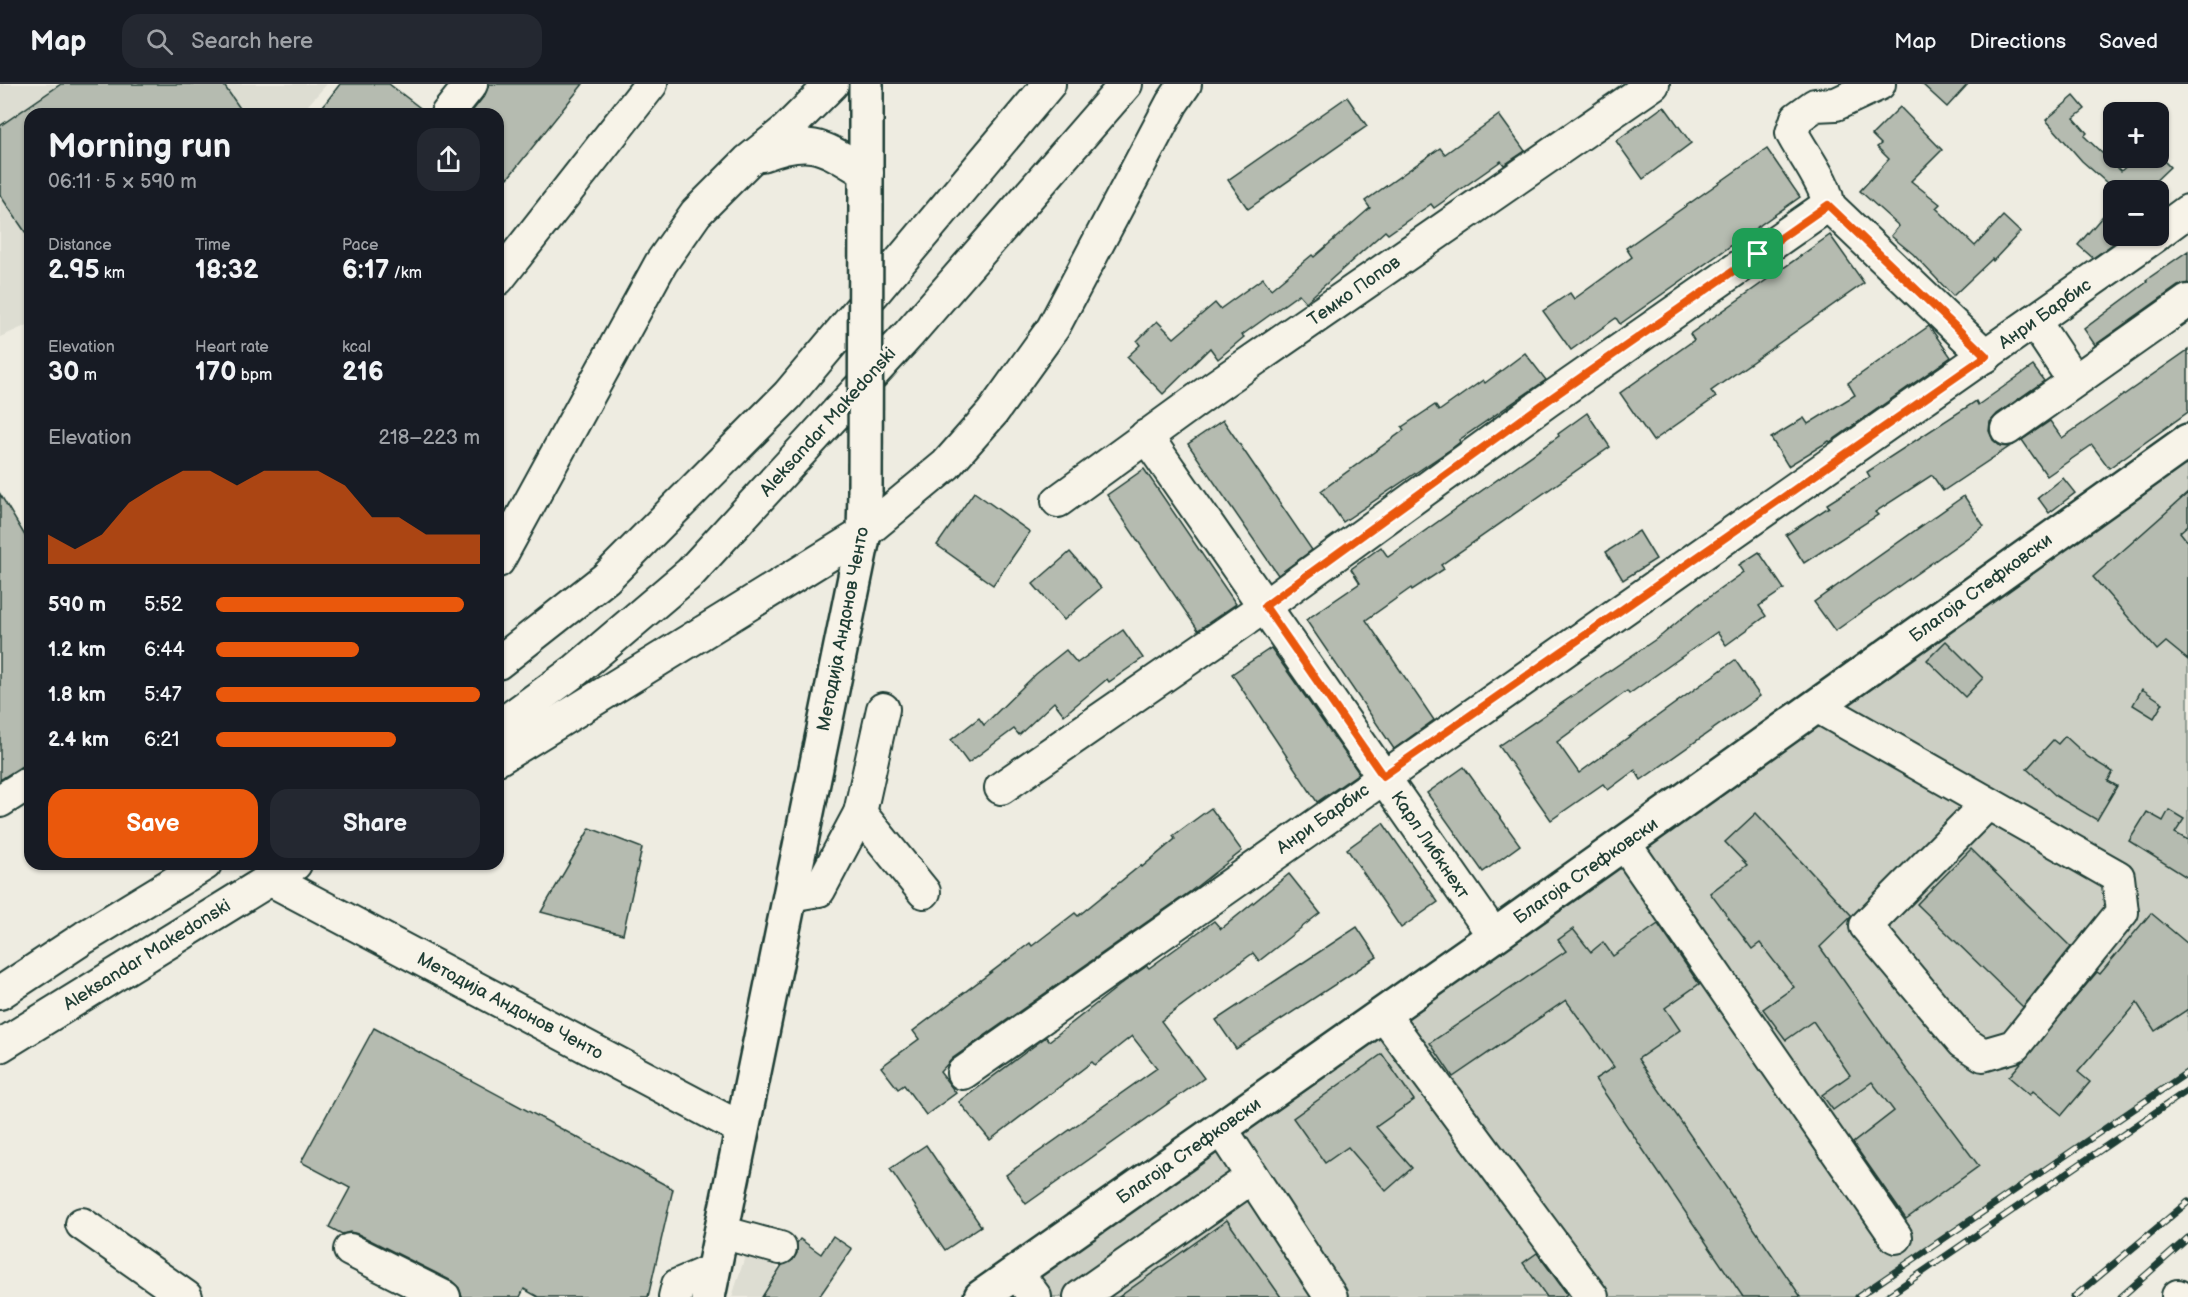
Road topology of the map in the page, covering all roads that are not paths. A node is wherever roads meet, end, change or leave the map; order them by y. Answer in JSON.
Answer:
{"nodes":[{"id":1,"x":471,"y":84,"type":"edge"},
{"id":2,"x":651,"y":84,"type":"edge"},
{"id":3,"x":832,"y":84,"type":"edge"},
{"id":4,"x":866,"y":84,"type":"edge"},
{"id":5,"x":1049,"y":84,"type":"edge"},
{"id":6,"x":1126,"y":84,"type":"edge"},
{"id":7,"x":1185,"y":84,"type":"edge"},
{"id":8,"x":1653,"y":84,"type":"edge"},
{"id":9,"x":1878,"y":84,"type":"edge"},
{"id":10,"x":452,"y":108,"type":"edge"},
{"id":11,"x":748,"y":161,"type":"junction"},
{"id":12,"x":866,"y":188,"type":"junction"},
{"id":13,"x":1828,"y":205,"type":"junction"},
{"id":14,"x":2188,"y":211,"type":"edge"},
{"id":15,"x":2169,"y":225,"type":"edge"},
{"id":16,"x":2141,"y":246,"type":"edge"},
{"id":17,"x":504,"y":271,"type":"edge"},
{"id":18,"x":2188,"y":301,"type":"edge"},
{"id":19,"x":2034,"y":321,"type":"junction"},
{"id":20,"x":1986,"y":356,"type":"junction"},
{"id":21,"x":2074,"y":381,"type":"junction"},
{"id":22,"x":2007,"y":429,"type":"dead end"},
{"id":23,"x":1146,"y":436,"type":"junction"},
{"id":24,"x":2188,"y":441,"type":"edge"},
{"id":25,"x":1058,"y":501,"type":"dead end"},
{"id":26,"x":864,"y":533,"type":"junction"},
{"id":27,"x":504,"y":550,"type":"edge"},
{"id":28,"x":1265,"y":606,"type":"junction"},
{"id":29,"x":504,"y":658,"type":"edge"},
{"id":30,"x":1817,"y":706,"type":"junction"},
{"id":31,"x":883,"y":709,"type":"dead end"},
{"id":32,"x":504,"y":723,"type":"edge"},
{"id":33,"x":504,"y":755,"type":"edge"},
{"id":34,"x":1383,"y":776,"type":"junction"},
{"id":35,"x":24,"y":786,"type":"edge"},
{"id":36,"x":1001,"y":788,"type":"dead end"},
{"id":37,"x":0,"y":801,"type":"edge"},
{"id":38,"x":1988,"y":803,"type":"junction"},
{"id":39,"x":860,"y":813,"type":"junction"},
{"id":40,"x":1624,"y":843,"type":"junction"},
{"id":41,"x":181,"y":870,"type":"edge"},
{"id":42,"x":195,"y":870,"type":"edge"},
{"id":43,"x":287,"y":874,"type":"edge"},
{"id":44,"x":924,"y":892,"type":"dead end"},
{"id":45,"x":790,"y":895,"type":"junction"},
{"id":46,"x":1494,"y":936,"type":"junction"},
{"id":47,"x":85,"y":937,"type":"junction"},
{"id":48,"x":0,"y":993,"type":"edge"},
{"id":49,"x":1383,"y":1014,"type":"junction"},
{"id":50,"x":0,"y":1046,"type":"edge"},
{"id":51,"x":963,"y":1073,"type":"dead end"},
{"id":52,"x":742,"y":1129,"type":"junction"},
{"id":53,"x":1221,"y":1129,"type":"junction"},
{"id":54,"x":1252,"y":1177,"type":"junction"},
{"id":55,"x":82,"y":1224,"type":"dead end"},
{"id":56,"x":721,"y":1232,"type":"junction"},
{"id":57,"x":1896,"y":1237,"type":"dead end"},
{"id":58,"x":780,"y":1248,"type":"dead end"},
{"id":59,"x":350,"y":1250,"type":"dead end"},
{"id":60,"x":710,"y":1284,"type":"edge"},
{"id":61,"x":1026,"y":1285,"type":"edge"},
{"id":62,"x":186,"y":1297,"type":"edge"},
{"id":63,"x":444,"y":1297,"type":"edge"},
{"id":64,"x":675,"y":1297,"type":"edge"},
{"id":65,"x":981,"y":1297,"type":"edge"},
{"id":66,"x":1080,"y":1297,"type":"edge"},
{"id":67,"x":1331,"y":1297,"type":"edge"},
{"id":68,"x":1592,"y":1297,"type":"edge"}],
"edges":[{"from":1,"to":10,"type":"street"},
{"from":2,"to":17,"type":"street"},
{"from":3,"to":11,"type":"street"},
{"from":4,"to":12,"type":"main road","name":"Методија Андонов Ченто"},
{"from":5,"to":29,"type":"street"},
{"from":6,"to":32,"type":"street","name":"Aleksandar Makedonski"},
{"from":7,"to":26,"type":"street"},
{"from":8,"to":23,"type":"street","name":"Темко Попов"},
{"from":9,"to":13,"type":"street"},
{"from":11,"to":12,"type":"street"},
{"from":11,"to":27,"type":"street"},
{"from":12,"to":26,"type":"main road","name":"Методија Андонов Ченто","bridge":true},
{"from":13,"to":20,"type":"street"},
{"from":13,"to":28,"type":"street"},
{"from":14,"to":15,"type":"street"},
{"from":16,"to":19,"type":"street","name":"Анри Барбис"},
{"from":18,"to":21,"type":"street"},
{"from":19,"to":20,"type":"street","name":"Анри Барбис"},
{"from":19,"to":21,"type":"street"},
{"from":20,"to":34,"type":"street","name":"Анри Барбис"},
{"from":21,"to":22,"type":"street"},
{"from":23,"to":25,"type":"street","name":"Темко Попов"},
{"from":23,"to":28,"type":"street","name":"Карл Либкнехт"},
{"from":24,"to":30,"type":"main road","name":"Благоја Стефковски"},
{"from":26,"to":33,"type":"street"},
{"from":26,"to":45,"type":"main road","name":"Методија Андонов Ченто"},
{"from":28,"to":34,"type":"street","name":"Карл Либкнехт"},
{"from":28,"to":36,"type":"street"},
{"from":30,"to":38,"type":"street"},
{"from":30,"to":40,"type":"main road","name":"Благоја Стефковски"},
{"from":31,"to":39,"type":"street"},
{"from":34,"to":46,"type":"street","name":"Карл Либкнехт"},
{"from":34,"to":51,"type":"street","name":"Анри Барбис"},
{"from":35,"to":37,"type":"street"},
{"from":38,"to":38,"type":"street"},
{"from":39,"to":44,"type":"street"},
{"from":39,"to":45,"type":"street"},
{"from":40,"to":46,"type":"main road","name":"Благоја Стефковски"},
{"from":40,"to":57,"type":"street"},
{"from":41,"to":47,"type":"street"},
{"from":42,"to":47,"type":"street"},
{"from":43,"to":50,"type":"street","name":"Aleksandar Makedonski"},
{"from":43,"to":52,"type":"street","name":"Методија Андонов Ченто"},
{"from":45,"to":52,"type":"main road","name":"Методија Андонов Ченто"},
{"from":46,"to":49,"type":"main road","name":"Благоја Стефковски"},
{"from":47,"to":48,"type":"street"},
{"from":49,"to":53,"type":"main road","name":"Благоја Стефковски"},
{"from":49,"to":68,"type":"street"},
{"from":52,"to":56,"type":"main road","name":"Методија Андонов Ченто"},
{"from":53,"to":54,"type":"street"},
{"from":53,"to":61,"type":"main road","name":"Благоја Стефковски"},
{"from":54,"to":66,"type":"street"},
{"from":54,"to":67,"type":"street"},
{"from":55,"to":62,"type":"street"},
{"from":56,"to":58,"type":"street"},
{"from":56,"to":60,"type":"main road","name":"Методија Андонов Ченто"},
{"from":59,"to":63,"type":"street"},
{"from":60,"to":64,"type":"street"},
{"from":61,"to":65,"type":"main road","name":"Благоја Стефковски"}]}
